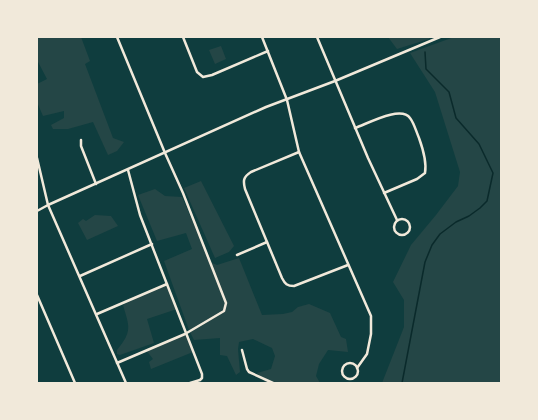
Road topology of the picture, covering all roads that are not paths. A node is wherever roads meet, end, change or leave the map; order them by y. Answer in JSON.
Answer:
{"nodes":[{"id":1,"x":116,"y":37,"type":"edge"},
{"id":2,"x":183,"y":37,"type":"edge"},
{"id":3,"x":262,"y":37,"type":"edge"},
{"id":4,"x":317,"y":37,"type":"edge"},
{"id":5,"x":440,"y":37,"type":"edge"},
{"id":6,"x":434,"y":38,"type":"edge"},
{"id":7,"x":268,"y":51,"type":"junction"},
{"id":8,"x":335,"y":81,"type":"junction"},
{"id":9,"x":287,"y":100,"type":"junction"},
{"id":10,"x":355,"y":128,"type":"junction"},
{"id":11,"x":81,"y":140,"type":"dead end"},
{"id":12,"x":299,"y":152,"type":"junction"},
{"id":13,"x":165,"y":153,"type":"junction"},
{"id":14,"x":37,"y":158,"type":"edge"},
{"id":15,"x":128,"y":170,"type":"junction"},
{"id":16,"x":96,"y":184,"type":"junction"},
{"id":17,"x":384,"y":193,"type":"junction"},
{"id":18,"x":48,"y":205,"type":"junction"},
{"id":19,"x":37,"y":211,"type":"edge"},
{"id":20,"x":397,"y":220,"type":"junction"},
{"id":21,"x":267,"y":242,"type":"junction"},
{"id":22,"x":152,"y":244,"type":"junction"},
{"id":23,"x":236,"y":255,"type":"dead end"},
{"id":24,"x":348,"y":265,"type":"junction"},
{"id":25,"x":80,"y":276,"type":"junction"},
{"id":26,"x":167,"y":284,"type":"junction"},
{"id":27,"x":37,"y":295,"type":"edge"},
{"id":28,"x":97,"y":314,"type":"junction"},
{"id":29,"x":185,"y":334,"type":"junction"},
{"id":30,"x":242,"y":350,"type":"dead end"},
{"id":31,"x":117,"y":363,"type":"junction"},
{"id":32,"x":357,"y":368,"type":"junction"},
{"id":33,"x":75,"y":383,"type":"edge"},
{"id":34,"x":126,"y":383,"type":"edge"},
{"id":35,"x":190,"y":383,"type":"edge"},
{"id":36,"x":273,"y":383,"type":"edge"}],
"edges":[{"from":1,"to":13,"type":"street"},
{"from":2,"to":7,"type":"street"},
{"from":3,"to":7,"type":"street"},
{"from":4,"to":8,"type":"street"},
{"from":5,"to":6,"type":"street"},
{"from":6,"to":8,"type":"street"},
{"from":7,"to":9,"type":"street"},
{"from":8,"to":9,"type":"street"},
{"from":8,"to":10,"type":"street"},
{"from":9,"to":12,"type":"street"},
{"from":9,"to":13,"type":"street"},
{"from":10,"to":17,"type":"street"},
{"from":10,"to":17,"type":"street"},
{"from":11,"to":16,"type":"street"},
{"from":12,"to":21,"type":"street"},
{"from":12,"to":24,"type":"street"},
{"from":13,"to":15,"type":"street"},
{"from":13,"to":29,"type":"street"},
{"from":14,"to":18,"type":"street"},
{"from":15,"to":16,"type":"street"},
{"from":15,"to":22,"type":"street"},
{"from":16,"to":18,"type":"street"},
{"from":17,"to":20,"type":"street"},
{"from":18,"to":19,"type":"street"},
{"from":18,"to":25,"type":"street"},
{"from":20,"to":20,"type":"street"},
{"from":21,"to":23,"type":"street"},
{"from":21,"to":24,"type":"street"},
{"from":22,"to":25,"type":"street"},
{"from":22,"to":26,"type":"street"},
{"from":24,"to":32,"type":"street"},
{"from":25,"to":28,"type":"street"},
{"from":26,"to":28,"type":"street"},
{"from":26,"to":29,"type":"street"},
{"from":27,"to":33,"type":"street"},
{"from":28,"to":31,"type":"street"},
{"from":29,"to":31,"type":"street"},
{"from":29,"to":35,"type":"street"},
{"from":30,"to":36,"type":"street"},
{"from":31,"to":34,"type":"street"},
{"from":32,"to":32,"type":"street"}]}
